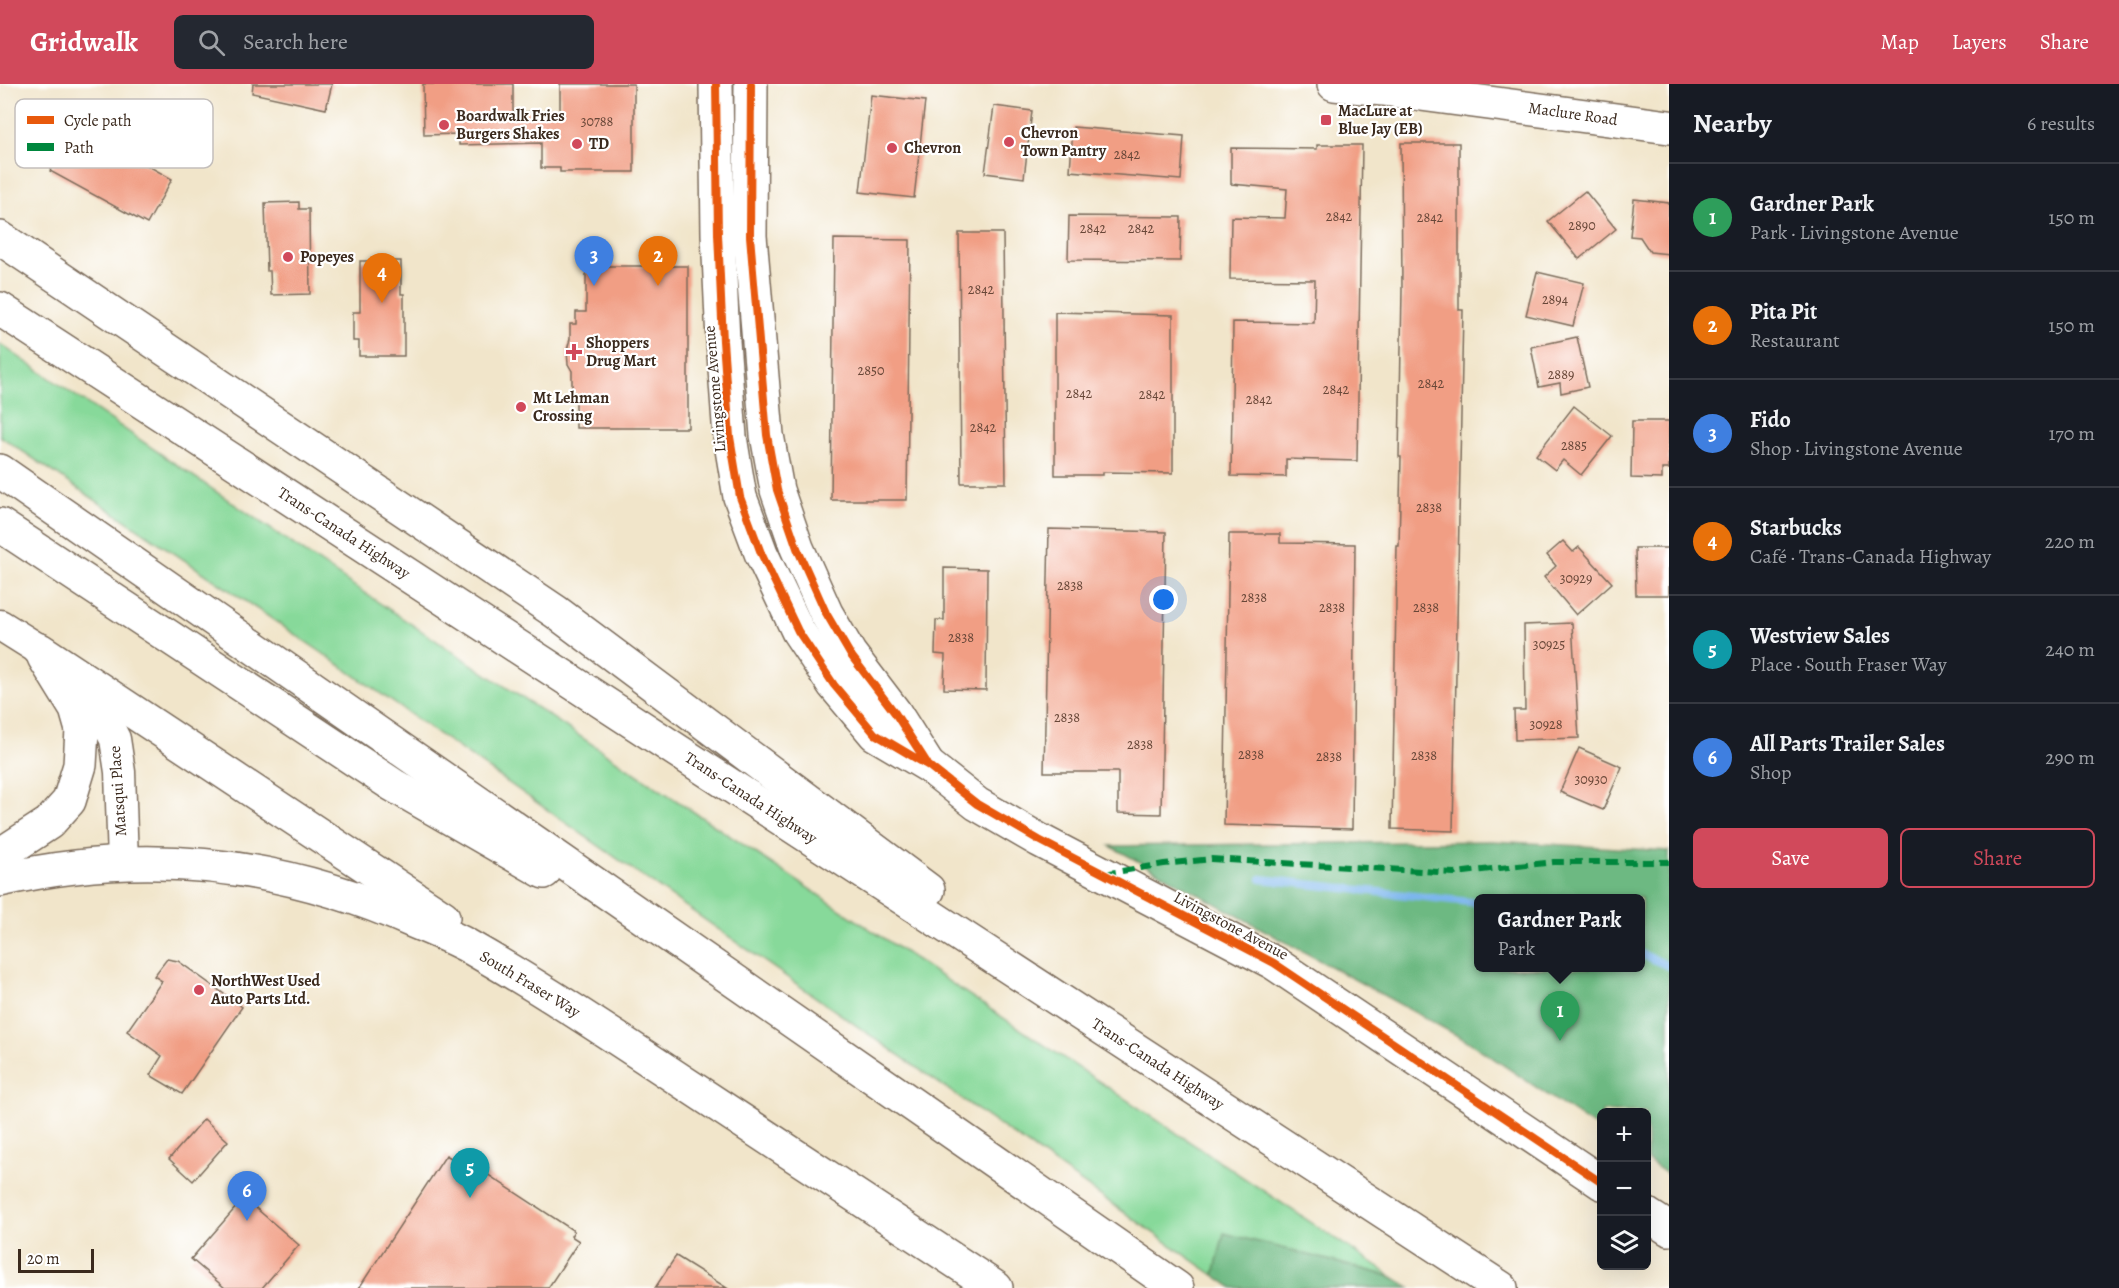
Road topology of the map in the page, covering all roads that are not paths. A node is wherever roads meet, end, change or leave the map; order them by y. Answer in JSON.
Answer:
{"nodes":[{"id":1,"x":716,"y":84,"type":"edge"},
{"id":2,"x":751,"y":84,"type":"edge"},
{"id":3,"x":1334,"y":84,"type":"edge"},
{"id":4,"x":1669,"y":128,"type":"edge"},
{"id":5,"x":0,"y":238,"type":"edge"},
{"id":6,"x":0,"y":309,"type":"edge"},
{"id":7,"x":0,"y":471,"type":"edge"},
{"id":8,"x":0,"y":525,"type":"edge"},
{"id":9,"x":811,"y":579,"type":"junction"},
{"id":10,"x":780,"y":594,"type":"junction"},
{"id":11,"x":0,"y":625,"type":"edge"},
{"id":12,"x":40,"y":650,"type":"junction"},
{"id":13,"x":929,"y":766,"type":"junction"},
{"id":14,"x":0,"y":855,"type":"edge"},
{"id":15,"x":123,"y":863,"type":"junction"},
{"id":16,"x":0,"y":880,"type":"edge"},
{"id":17,"x":745,"y":988,"type":"junction"},
{"id":18,"x":587,"y":1019,"type":"junction"},
{"id":19,"x":1172,"y":1073,"type":"junction"},
{"id":20,"x":1597,"y":1180,"type":"edge"},
{"id":21,"x":1650,"y":1216,"type":"edge"},
{"id":22,"x":1669,"y":1229,"type":"edge"},
{"id":23,"x":996,"y":1288,"type":"edge"},
{"id":24,"x":1177,"y":1288,"type":"edge"},
{"id":25,"x":1501,"y":1288,"type":"edge"}],
"edges":[{"from":1,"to":10,"type":"main road","name":"Livingstone Avenue"},
{"from":2,"to":9,"type":"main road","name":"Livingstone Avenue"},
{"from":3,"to":4,"type":"main road","name":"Maclure Road"},
{"from":5,"to":19,"type":"main road"},
{"from":6,"to":19,"type":"main road","name":"Trans-Canada Highway"},
{"from":7,"to":17,"type":"main road"},
{"from":8,"to":17,"type":"main road"},
{"from":9,"to":10,"type":"main road"},
{"from":9,"to":13,"type":"main road","name":"Livingstone Avenue"},
{"from":10,"to":13,"type":"main road","name":"Livingstone Avenue"},
{"from":11,"to":12,"type":"street","name":"Matsqui Place"},
{"from":12,"to":14,"type":"main road"},
{"from":12,"to":15,"type":"street","name":"Matsqui Place"},
{"from":12,"to":18,"type":"main road"},
{"from":13,"to":20,"type":"main road","name":"Livingstone Avenue"},
{"from":15,"to":16,"type":"main road","name":"South Fraser Way"},
{"from":15,"to":18,"type":"main road","name":"South Fraser Way"},
{"from":17,"to":24,"type":"main road"},
{"from":18,"to":23,"type":"main road","name":"South Fraser Way"},
{"from":19,"to":25,"type":"main road","name":"Trans-Canada Highway"},
{"from":21,"to":22,"type":"main road"}]}
